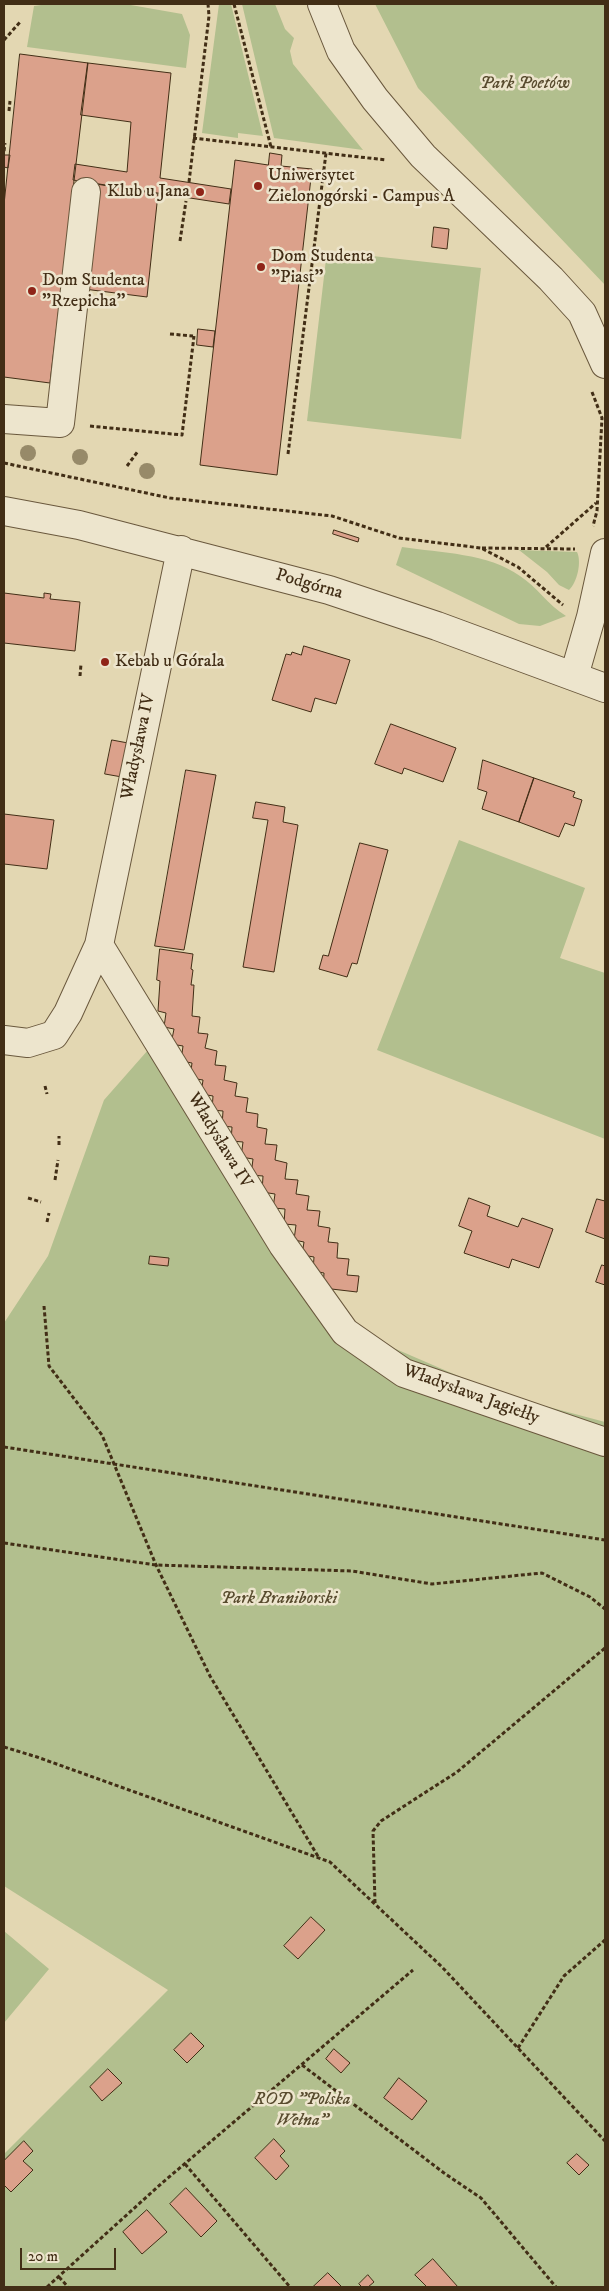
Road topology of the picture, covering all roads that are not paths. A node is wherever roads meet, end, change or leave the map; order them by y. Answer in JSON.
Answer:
{"nodes":[{"id":1,"x":322,"y":4,"type":"edge"},
{"id":2,"x":86,"y":192,"type":"dead end"},
{"id":3,"x":605,"y":364,"type":"edge"},
{"id":4,"x":4,"y":418,"type":"edge"},
{"id":5,"x":4,"y":511,"type":"edge"},
{"id":6,"x":181,"y":550,"type":"junction"},
{"id":7,"x":605,"y":553,"type":"edge"},
{"id":8,"x":574,"y":676,"type":"junction"},
{"id":9,"x":605,"y":688,"type":"edge"},
{"id":10,"x":99,"y":945,"type":"junction"},
{"id":11,"x":4,"y":1040,"type":"edge"},
{"id":12,"x":345,"y":1332,"type":"joint"},
{"id":13,"x":605,"y":1442,"type":"edge"}],
"edges":[{"from":1,"to":3,"type":"street"},
{"from":2,"to":4,"type":"street"},
{"from":5,"to":6,"type":"street","name":"Podgórna"},
{"from":6,"to":8,"type":"street","name":"Podgórna"},
{"from":6,"to":10,"type":"street","name":"Władysława IV"},
{"from":7,"to":8,"type":"street"},
{"from":8,"to":9,"type":"street","name":"Podgórna"},
{"from":10,"to":11,"type":"street","name":"Władysława IV"},
{"from":10,"to":12,"type":"street","name":"Władysława IV"},
{"from":12,"to":13,"type":"street","name":"Władysława Jagiełły"}]}
